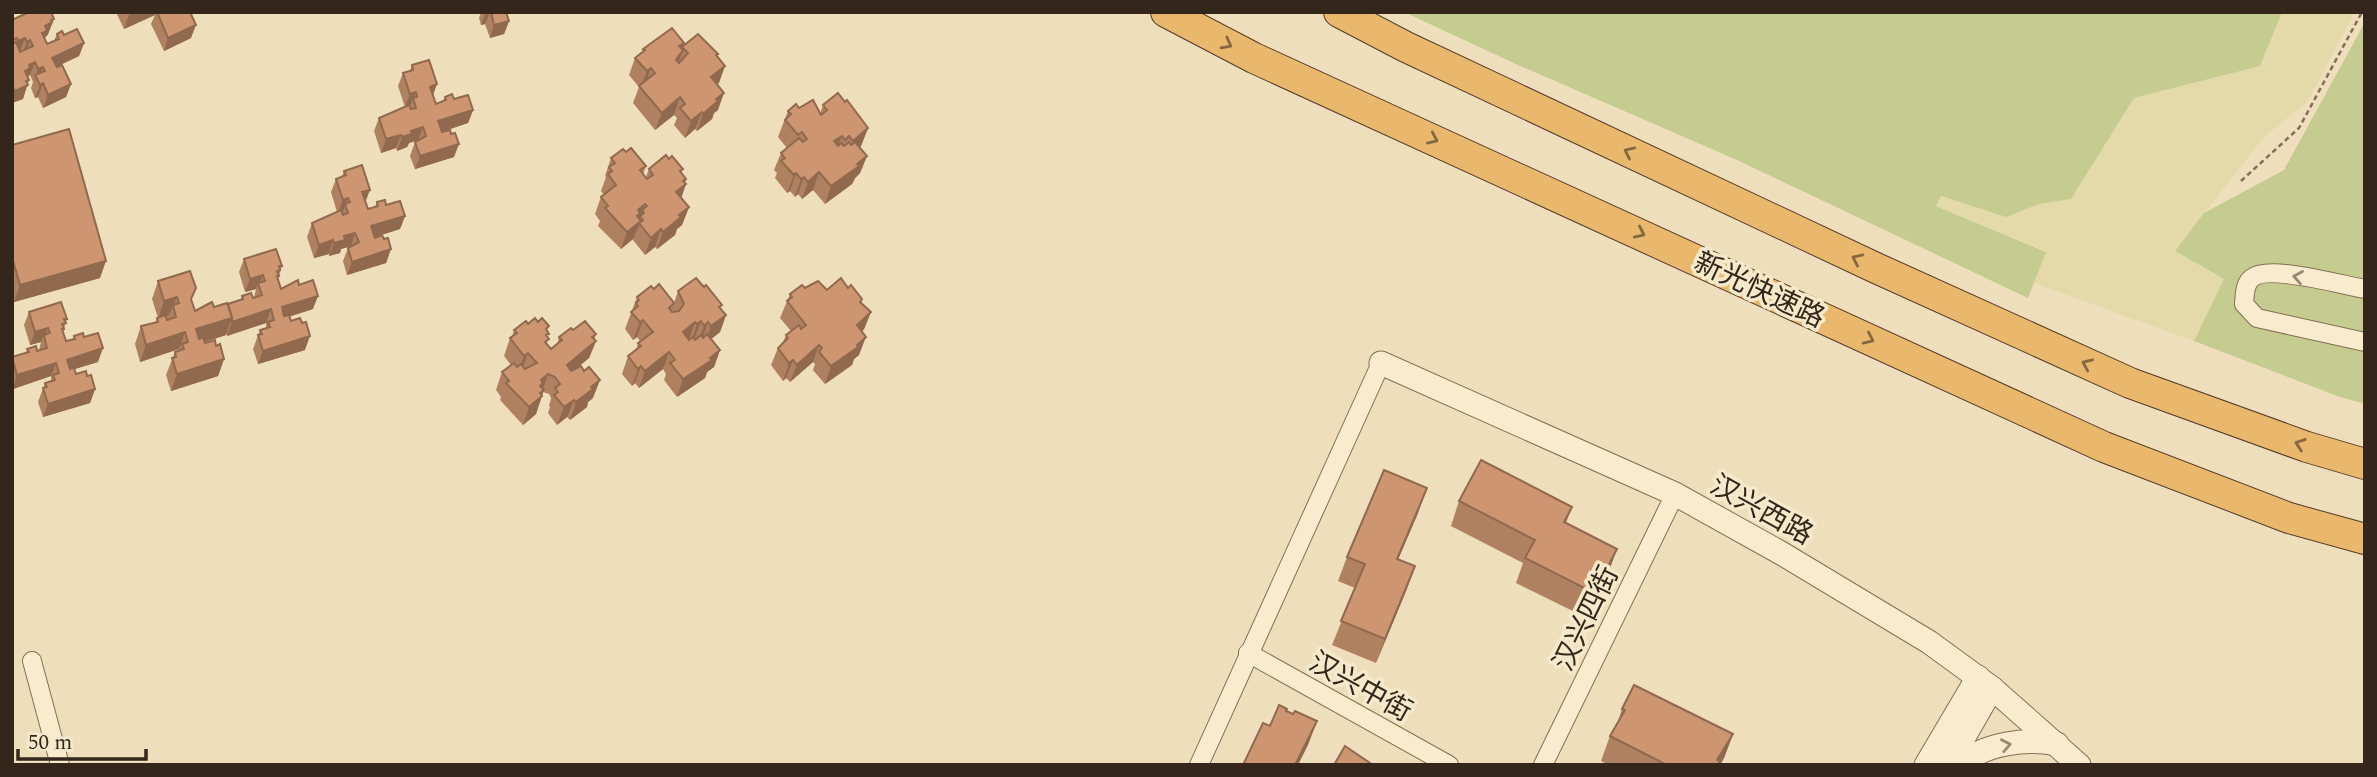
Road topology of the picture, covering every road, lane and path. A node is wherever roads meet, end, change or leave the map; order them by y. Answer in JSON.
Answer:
{"nodes":[{"id":1,"x":1166,"y":12,"type":"edge"},
{"id":2,"x":1339,"y":12,"type":"edge"},
{"id":3,"x":2362,"y":12,"type":"edge"},
{"id":4,"x":2241,"y":181,"type":"dead end"},
{"id":5,"x":2365,"y":289,"type":"edge"},
{"id":6,"x":2365,"y":342,"type":"edge"},
{"id":7,"x":1381,"y":363,"type":"joint"},
{"id":8,"x":2365,"y":464,"type":"edge"},
{"id":9,"x":1675,"y":494,"type":"junction"},
{"id":10,"x":2289,"y":519,"type":"junction"},
{"id":11,"x":2365,"y":539,"type":"edge"},
{"id":12,"x":2365,"y":551,"type":"edge"},
{"id":13,"x":1248,"y":653,"type":"junction"},
{"id":14,"x":32,"y":661,"type":"dead end"},
{"id":15,"x":1985,"y":682,"type":"junction"},
{"id":16,"x":2057,"y":744,"type":"junction"},
{"id":17,"x":60,"y":765,"type":"edge"},
{"id":18,"x":1199,"y":765,"type":"edge"},
{"id":19,"x":1449,"y":765,"type":"edge"},
{"id":20,"x":1544,"y":765,"type":"edge"},
{"id":21,"x":1926,"y":765,"type":"edge"},
{"id":22,"x":1948,"y":765,"type":"edge"},
{"id":23,"x":1960,"y":765,"type":"edge"},
{"id":24,"x":2079,"y":765,"type":"edge"}],
"edges":[{"from":1,"to":10,"type":"highway","name":"新光快速路","one_way":true},
{"from":8,"to":2,"type":"highway","one_way":true},
{"from":3,"to":4,"type":"path"},
{"from":5,"to":6,"type":"street","one_way":true},
{"from":7,"to":9,"type":"street","name":"汉兴西路"},
{"from":7,"to":13,"type":"street"},
{"from":9,"to":15,"type":"street","name":"汉兴西路"},
{"from":9,"to":20,"type":"street","name":"汉兴四街"},
{"from":10,"to":11,"type":"highway","name":"新光快速路"},
{"from":10,"to":12,"type":"highway"},
{"from":13,"to":18,"type":"street"},
{"from":13,"to":19,"type":"street","name":"汉兴中街"},
{"from":14,"to":17,"type":"street"},
{"from":15,"to":16,"type":"street","name":"汉兴西路"},
{"from":15,"to":21,"type":"street"},
{"from":15,"to":22,"type":"street"},
{"from":23,"to":16,"type":"street","one_way":true},
{"from":16,"to":24,"type":"street","name":"汉兴西路"}]}
